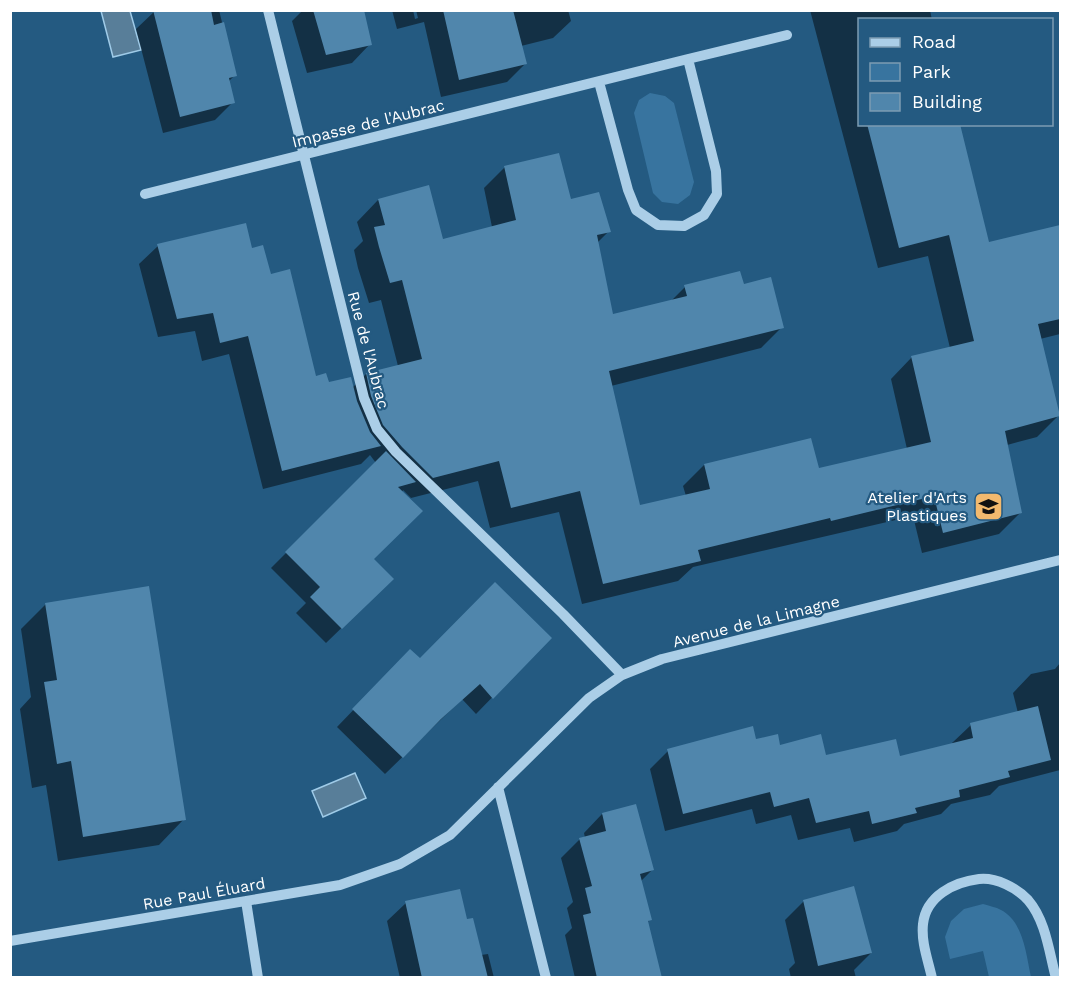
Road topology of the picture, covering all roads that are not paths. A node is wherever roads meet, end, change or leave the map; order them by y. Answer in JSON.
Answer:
{"nodes":[{"id":1,"x":268,"y":10,"type":"edge"},
{"id":2,"x":787,"y":34,"type":"dead end"},
{"id":3,"x":688,"y":59,"type":"junction"},
{"id":4,"x":599,"y":82,"type":"junction"},
{"id":5,"x":303,"y":154,"type":"junction"},
{"id":6,"x":145,"y":194,"type":"dead end"},
{"id":7,"x":1060,"y":560,"type":"edge"},
{"id":8,"x":622,"y":675,"type":"junction"},
{"id":9,"x":498,"y":787,"type":"junction"},
{"id":10,"x":246,"y":902,"type":"junction"},
{"id":11,"x":10,"y":941,"type":"edge"},
{"id":12,"x":258,"y":978,"type":"edge"},
{"id":13,"x":546,"y":978,"type":"edge"},
{"id":14,"x":932,"y":978,"type":"edge"},
{"id":15,"x":1056,"y":978,"type":"edge"}],
"edges":[{"from":1,"to":5,"type":"street","name":"Rue de l'Aubrac"},
{"from":2,"to":3,"type":"street","name":"Impasse de l'Aubrac"},
{"from":3,"to":4,"type":"street","name":"Impasse de l'Aubrac"},
{"from":3,"to":4,"type":"street"},
{"from":4,"to":5,"type":"street","name":"Impasse de l'Aubrac"},
{"from":5,"to":6,"type":"street","name":"Impasse de l'Aubrac"},
{"from":5,"to":8,"type":"street","name":"Rue de l'Aubrac"},
{"from":7,"to":8,"type":"street","name":"Avenue de la Limagne"},
{"from":8,"to":9,"type":"street","name":"Avenue de la Limagne"},
{"from":9,"to":10,"type":"street","name":"Rue Paul Éluard"},
{"from":9,"to":13,"type":"street"},
{"from":10,"to":11,"type":"street","name":"Rue Paul Éluard"},
{"from":10,"to":12,"type":"street"},
{"from":14,"to":15,"type":"street"}]}
